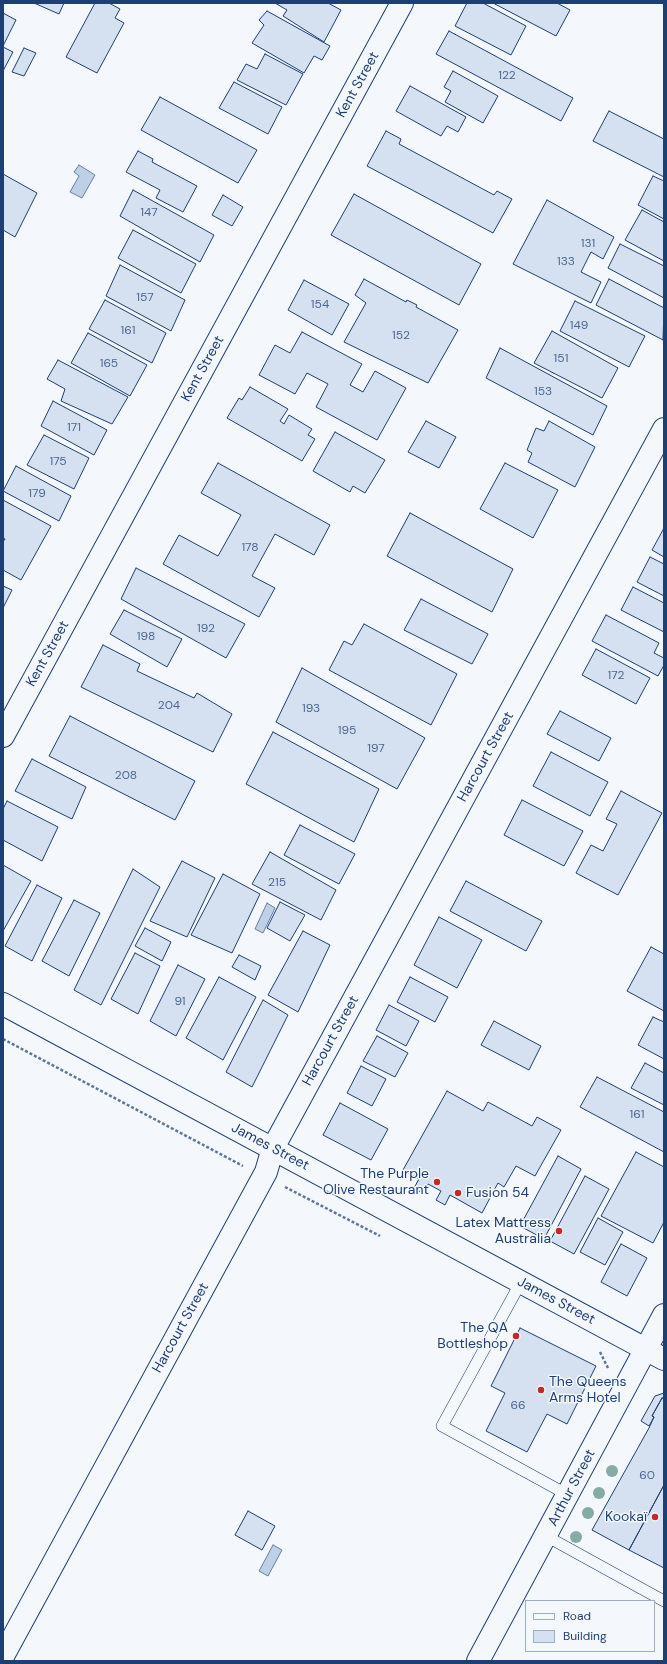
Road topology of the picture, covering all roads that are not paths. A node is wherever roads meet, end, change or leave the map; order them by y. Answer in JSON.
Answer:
{"nodes":[{"id":1,"x":402,"y":3,"type":"edge"},
{"id":2,"x":664,"y":429,"type":"edge"},
{"id":3,"x":3,"y":736,"type":"edge"},
{"id":4,"x":3,"y":1004,"type":"edge"},
{"id":5,"x":273,"y":1148,"type":"junction"},
{"id":6,"x":520,"y":1282,"type":"junction"},
{"id":7,"x":664,"y":1314,"type":"edge"},
{"id":8,"x":655,"y":1354,"type":"edge"},
{"id":9,"x":568,"y":1495,"type":"junction"},
{"id":10,"x":546,"y":1536,"type":"junction"},
{"id":11,"x":664,"y":1601,"type":"edge"},
{"id":12,"x":3,"y":1656,"type":"edge"},
{"id":13,"x":478,"y":1661,"type":"edge"}],
"edges":[{"from":1,"to":3,"type":"street","name":"Kent Street"},
{"from":2,"to":5,"type":"street","name":"Harcourt Street"},
{"from":4,"to":5,"type":"street","name":"James Street"},
{"from":5,"to":6,"type":"street","name":"James Street"},
{"from":5,"to":12,"type":"street","name":"Harcourt Street"},
{"from":6,"to":8,"type":"street","name":"James Street"},
{"from":6,"to":9,"type":"lane"},
{"from":7,"to":8,"type":"street","name":"Arthur Street"},
{"from":8,"to":9,"type":"street","name":"Arthur Street"},
{"from":9,"to":10,"type":"street","name":"Arthur Street"},
{"from":10,"to":11,"type":"lane"},
{"from":10,"to":13,"type":"street","name":"Arthur Street"}]}
